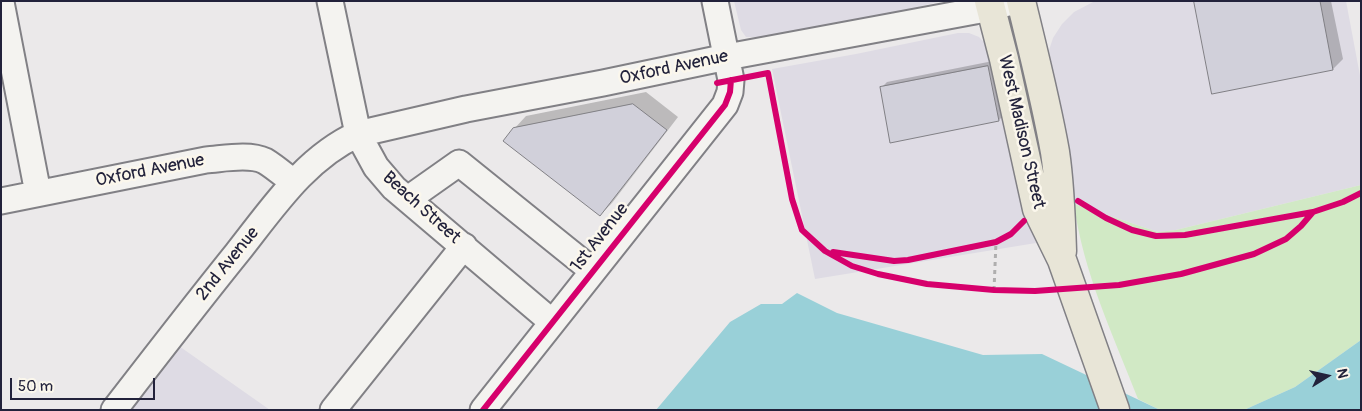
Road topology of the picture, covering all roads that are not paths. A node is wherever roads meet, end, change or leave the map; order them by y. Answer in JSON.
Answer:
{"nodes":[{"id":1,"x":330,"y":1,"type":"edge"},
{"id":2,"x":715,"y":1,"type":"edge"},
{"id":3,"x":1021,"y":1,"type":"edge"},
{"id":4,"x":1,"y":2,"type":"edge"},
{"id":5,"x":999,"y":3,"type":"edge"},
{"id":6,"x":727,"y":57,"type":"junction"},
{"id":7,"x":358,"y":134,"type":"junction"},
{"id":8,"x":293,"y":182,"type":"junction"},
{"id":9,"x":38,"y":193,"type":"junction"},
{"id":10,"x":408,"y":199,"type":"junction"},
{"id":11,"x":1,"y":201,"type":"edge"},
{"id":12,"x":464,"y":246,"type":"junction"},
{"id":13,"x":1062,"y":260,"type":"junction"},
{"id":14,"x":593,"y":271,"type":"junction"},
{"id":15,"x":552,"y":322,"type":"junction"},
{"id":16,"x":114,"y":410,"type":"edge"},
{"id":17,"x":333,"y":410,"type":"edge"},
{"id":18,"x":483,"y":410,"type":"edge"},
{"id":19,"x":1115,"y":410,"type":"edge"}],
"edges":[{"from":1,"to":7,"type":"street","name":"Beach Street"},
{"from":2,"to":6,"type":"street","name":"1st Avenue"},
{"from":3,"to":13,"type":"main road","name":"West Madison Street"},
{"from":4,"to":9,"type":"street"},
{"from":5,"to":6,"type":"street","name":"Oxford Avenue"},
{"from":5,"to":13,"type":"main road","name":"West Madison Street"},
{"from":6,"to":7,"type":"street","name":"Oxford Avenue"},
{"from":6,"to":14,"type":"street","name":"1st Avenue"},
{"from":7,"to":8,"type":"street","name":"2nd Avenue"},
{"from":7,"to":10,"type":"street","name":"Beach Street"},
{"from":8,"to":9,"type":"street","name":"Oxford Avenue"},
{"from":8,"to":16,"type":"street","name":"2nd Avenue"},
{"from":9,"to":11,"type":"street","name":"Oxford Avenue"},
{"from":10,"to":12,"type":"street","name":"Beach Street"},
{"from":10,"to":14,"type":"street"},
{"from":12,"to":15,"type":"street","name":"Beach Street"},
{"from":12,"to":17,"type":"street"},
{"from":13,"to":19,"type":"main road","name":"West Madison Street"},
{"from":14,"to":15,"type":"street","name":"1st Avenue"},
{"from":15,"to":18,"type":"street","name":"1st Avenue"}]}
